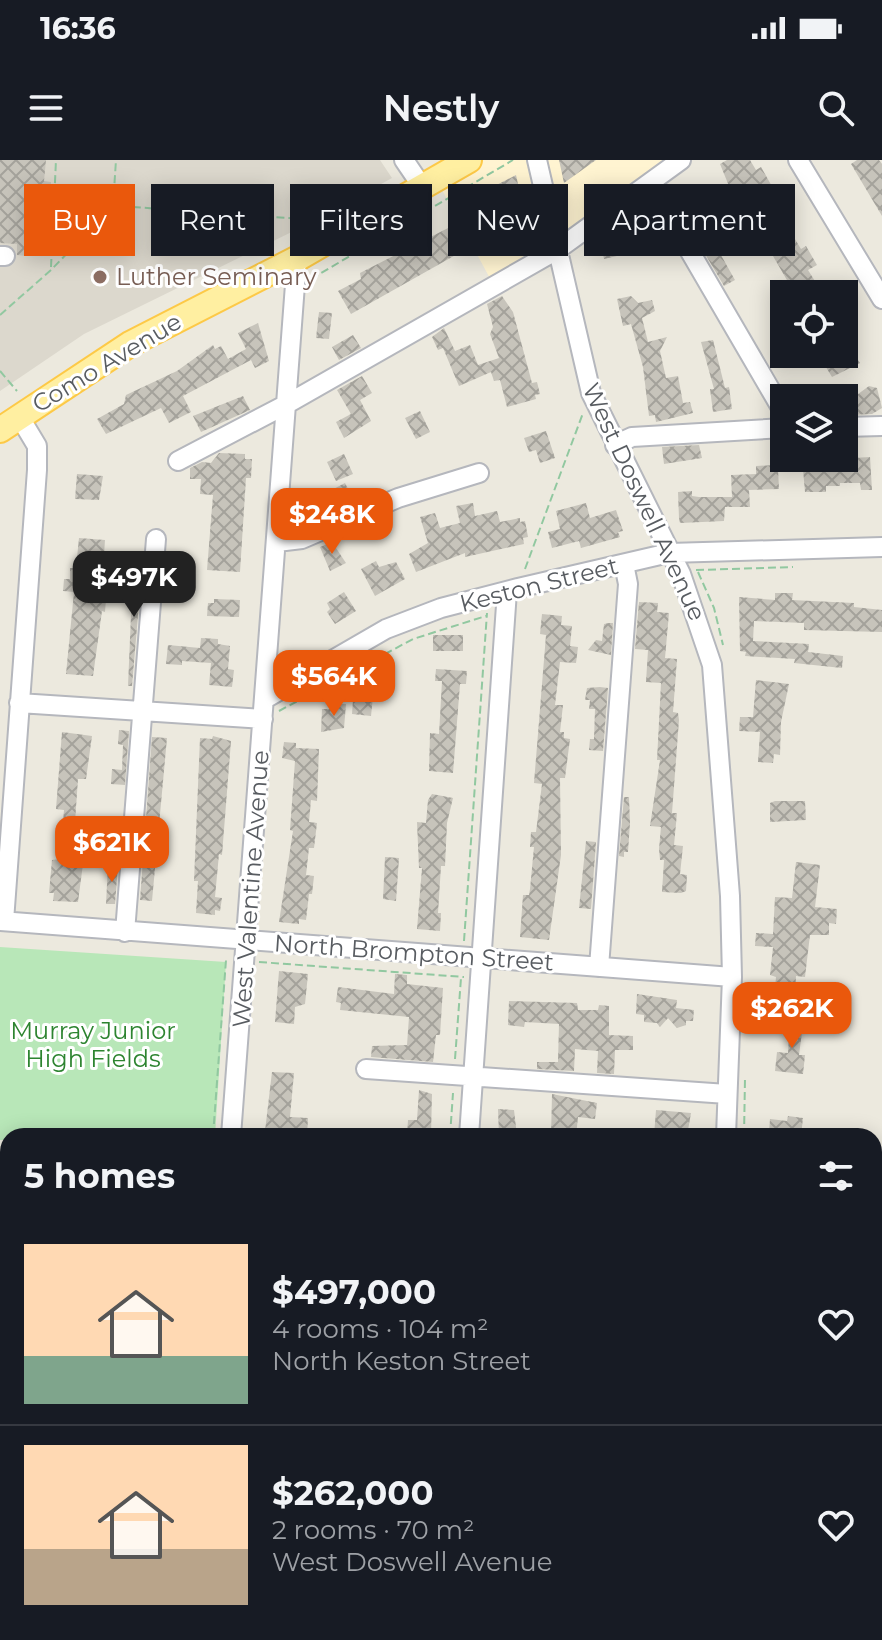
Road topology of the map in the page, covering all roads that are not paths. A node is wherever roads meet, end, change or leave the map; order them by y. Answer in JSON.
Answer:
{"nodes":[{"id":1,"x":404,"y":160,"type":"edge"},
{"id":2,"x":469,"y":160,"type":"edge"},
{"id":3,"x":537,"y":160,"type":"edge"},
{"id":4,"x":681,"y":160,"type":"edge"},
{"id":5,"x":798,"y":160,"type":"edge"},
{"id":6,"x":653,"y":181,"type":"junction"},
{"id":7,"x":420,"y":184,"type":"edge"},
{"id":8,"x":430,"y":184,"type":"edge"},
{"id":9,"x":542,"y":184,"type":"edge"},
{"id":10,"x":568,"y":242,"type":"edge"},
{"id":11,"x":301,"y":256,"type":"edge"},
{"id":12,"x":546,"y":256,"type":"edge"},
{"id":13,"x":558,"y":256,"type":"edge"},
{"id":14,"x":297,"y":258,"type":"junction"},
{"id":15,"x":882,"y":299,"type":"edge"},
{"id":16,"x":770,"y":389,"type":"edge"},
{"id":17,"x":287,"y":404,"type":"junction"},
{"id":18,"x":10,"y":423,"type":"edge"},
{"id":19,"x":882,"y":426,"type":"edge"},
{"id":20,"x":858,"y":427,"type":"edge"},
{"id":21,"x":770,"y":429,"type":"edge"},
{"id":22,"x":615,"y":445,"type":"junction"},
{"id":23,"x":178,"y":461,"type":"dead end"},
{"id":24,"x":479,"y":473,"type":"dead end"},
{"id":25,"x":156,"y":539,"type":"dead end"},
{"id":26,"x":277,"y":542,"type":"junction"},
{"id":27,"x":882,"y":547,"type":"edge"},
{"id":28,"x":669,"y":553,"type":"junction"},
{"id":29,"x":624,"y":564,"type":"junction"},
{"id":30,"x":507,"y":591,"type":"junction"},
{"id":31,"x":19,"y":703,"type":"junction"},
{"id":32,"x":145,"y":710,"type":"junction"},
{"id":33,"x":267,"y":710,"type":"junction"},
{"id":34,"x":2,"y":921,"type":"edge"},
{"id":35,"x":125,"y":932,"type":"junction"},
{"id":36,"x":248,"y":941,"type":"junction"},
{"id":37,"x":483,"y":958,"type":"junction"},
{"id":38,"x":599,"y":967,"type":"junction"},
{"id":39,"x":732,"y":977,"type":"junction"},
{"id":40,"x":366,"y":1069,"type":"dead end"},
{"id":41,"x":474,"y":1077,"type":"junction"},
{"id":42,"x":727,"y":1094,"type":"junction"},
{"id":43,"x":232,"y":1128,"type":"edge"},
{"id":44,"x":470,"y":1128,"type":"edge"},
{"id":45,"x":726,"y":1128,"type":"edge"}],
"edges":[{"from":1,"to":7,"type":"street"},
{"from":2,"to":8,"type":"main road","name":"Como Avenue"},
{"from":3,"to":9,"type":"street","name":"West Doswell Avenue"},
{"from":4,"to":6,"type":"street"},
{"from":5,"to":15,"type":"street"},
{"from":6,"to":10,"type":"street"},
{"from":6,"to":16,"type":"street"},
{"from":11,"to":14,"type":"main road","name":"Como Avenue"},
{"from":12,"to":17,"type":"street"},
{"from":13,"to":22,"type":"street","name":"West Doswell Avenue"},
{"from":14,"to":17,"type":"street","name":"West Valentine Avenue"},
{"from":14,"to":18,"type":"main road","name":"Como Avenue"},
{"from":17,"to":23,"type":"street"},
{"from":17,"to":26,"type":"street","name":"West Valentine Avenue"},
{"from":18,"to":31,"type":"street"},
{"from":19,"to":20,"type":"street"},
{"from":21,"to":22,"type":"street"},
{"from":22,"to":28,"type":"street","name":"West Doswell Avenue"},
{"from":24,"to":26,"type":"street"},
{"from":25,"to":32,"type":"street"},
{"from":26,"to":33,"type":"street","name":"West Valentine Avenue"},
{"from":27,"to":28,"type":"street","name":"Keston Street"},
{"from":28,"to":29,"type":"street","name":"Keston Street"},
{"from":28,"to":39,"type":"street","name":"West Doswell Avenue"},
{"from":29,"to":30,"type":"street","name":"Keston Street"},
{"from":29,"to":38,"type":"street"},
{"from":30,"to":33,"type":"street","name":"Keston Street"},
{"from":30,"to":37,"type":"street"},
{"from":31,"to":32,"type":"street"},
{"from":31,"to":34,"type":"street"},
{"from":32,"to":33,"type":"street"},
{"from":32,"to":35,"type":"street"},
{"from":33,"to":36,"type":"street","name":"West Valentine Avenue"},
{"from":34,"to":35,"type":"street","name":"North Brompton Street"},
{"from":35,"to":36,"type":"street","name":"North Brompton Street"},
{"from":36,"to":37,"type":"street","name":"North Brompton Street"},
{"from":36,"to":43,"type":"street","name":"West Valentine Avenue"},
{"from":37,"to":38,"type":"street","name":"North Brompton Street"},
{"from":37,"to":41,"type":"street"},
{"from":38,"to":39,"type":"street","name":"North Brompton Street"},
{"from":39,"to":42,"type":"street","name":"West Doswell Avenue"},
{"from":40,"to":41,"type":"street"},
{"from":41,"to":42,"type":"street"},
{"from":41,"to":44,"type":"street"},
{"from":42,"to":45,"type":"street","name":"West Doswell Avenue"}]}
